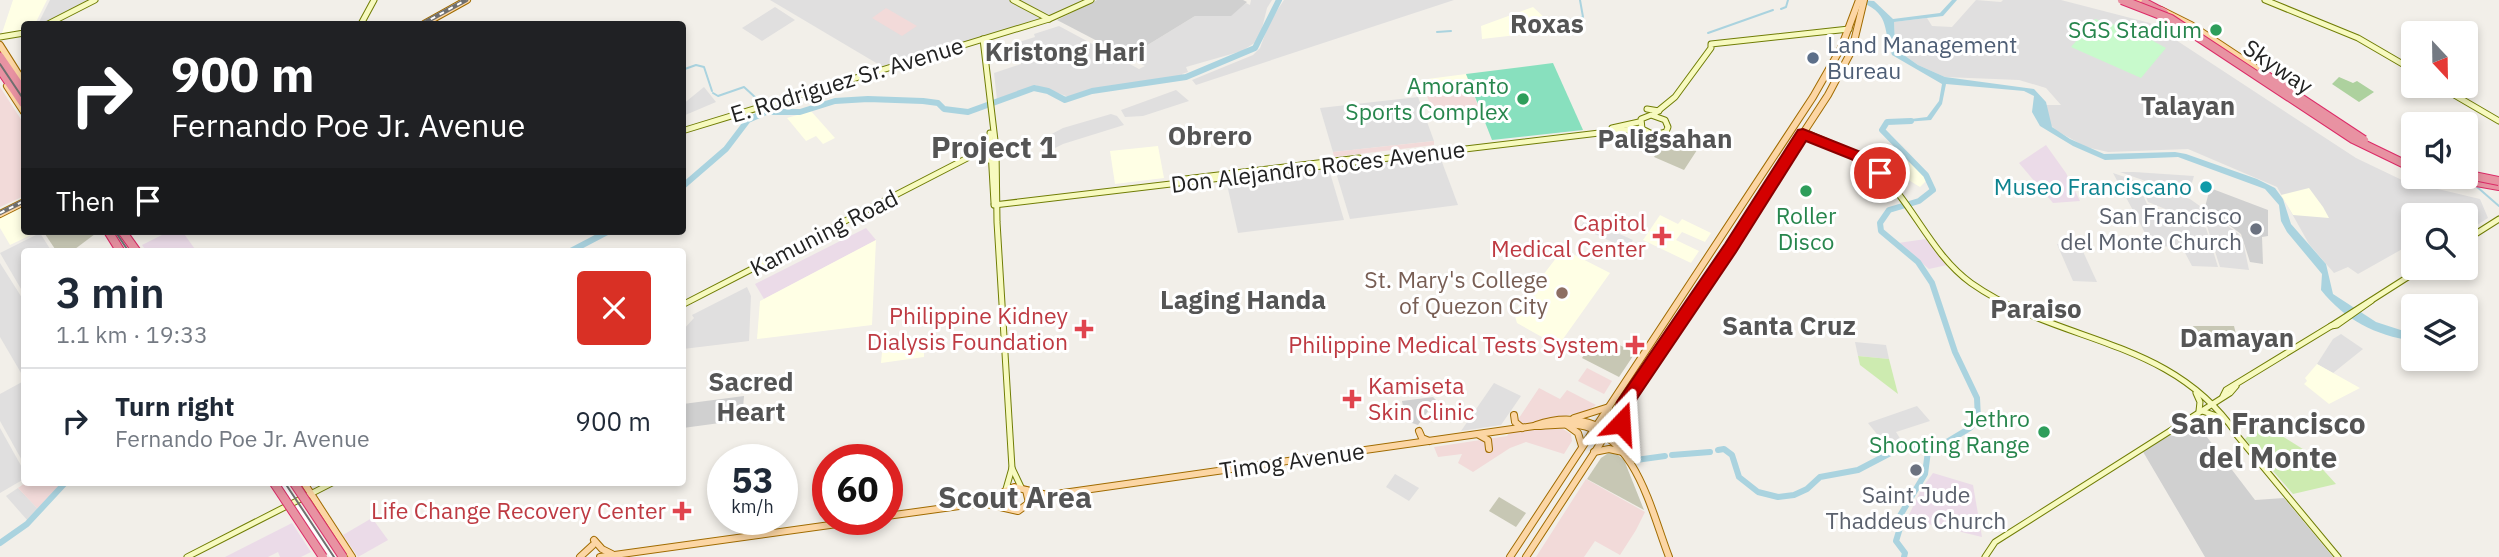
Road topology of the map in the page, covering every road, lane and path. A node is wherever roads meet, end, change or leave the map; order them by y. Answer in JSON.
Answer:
{"nodes":[{"id":1,"x":94,"y":0,"type":"edge"},
{"id":2,"x":374,"y":0,"type":"edge"},
{"id":3,"x":465,"y":0,"type":"edge"},
{"id":4,"x":1013,"y":0,"type":"edge"},
{"id":5,"x":1091,"y":0,"type":"edge"},
{"id":6,"x":2135,"y":0,"type":"edge"},
{"id":7,"x":2265,"y":0,"type":"edge"},
{"id":8,"x":2121,"y":1,"type":"edge"},
{"id":9,"x":1861,"y":2,"type":"edge"},
{"id":10,"x":2145,"y":3,"type":"junction"},
{"id":11,"x":2162,"y":15,"type":"joint"},
{"id":12,"x":1049,"y":19,"type":"junction"},
{"id":13,"x":54,"y":21,"type":"edge"},
{"id":14,"x":362,"y":21,"type":"edge"},
{"id":15,"x":426,"y":21,"type":"edge"},
{"id":16,"x":1849,"y":29,"type":"junction"},
{"id":17,"x":21,"y":34,"type":"edge"},
{"id":18,"x":0,"y":37,"type":"edge"},
{"id":19,"x":983,"y":39,"type":"junction"},
{"id":20,"x":0,"y":46,"type":"edge"},
{"id":21,"x":0,"y":57,"type":"edge"},
{"id":22,"x":2401,"y":64,"type":"edge"},
{"id":23,"x":0,"y":69,"type":"edge"},
{"id":24,"x":0,"y":76,"type":"edge"},
{"id":25,"x":21,"y":78,"type":"edge"},
{"id":26,"x":1836,"y":82,"type":"junction"},
{"id":27,"x":21,"y":88,"type":"edge"},
{"id":28,"x":1818,"y":89,"type":"junction"},
{"id":29,"x":2460,"y":98,"type":"edge"},
{"id":30,"x":21,"y":100,"type":"edge"},
{"id":31,"x":990,"y":102,"type":"joint"},
{"id":32,"x":1669,"y":103,"type":"junction"},
{"id":33,"x":21,"y":108,"type":"edge"},
{"id":34,"x":1647,"y":109,"type":"dead end"},
{"id":35,"x":1659,"y":111,"type":"junction"},
{"id":36,"x":990,"y":113,"type":"junction"},
{"id":37,"x":1653,"y":115,"type":"junction"},
{"id":38,"x":1665,"y":120,"type":"junction"},
{"id":39,"x":2499,"y":121,"type":"edge"},
{"id":40,"x":1640,"y":125,"type":"junction"},
{"id":41,"x":2343,"y":127,"type":"junction"},
{"id":42,"x":686,"y":130,"type":"edge"},
{"id":43,"x":1628,"y":130,"type":"junction"},
{"id":44,"x":1804,"y":133,"type":"junction"},
{"id":45,"x":991,"y":139,"type":"junction"},
{"id":46,"x":1640,"y":140,"type":"dead end"},
{"id":47,"x":993,"y":149,"type":"junction"},
{"id":48,"x":978,"y":154,"type":"junction"},
{"id":49,"x":2401,"y":160,"type":"edge"},
{"id":50,"x":2401,"y":160,"type":"edge"},
{"id":51,"x":992,"y":161,"type":"junction"},
{"id":52,"x":2401,"y":161,"type":"edge"},
{"id":53,"x":2401,"y":161,"type":"edge"},
{"id":54,"x":2478,"y":178,"type":"edge"},
{"id":55,"x":2478,"y":181,"type":"edge"},
{"id":56,"x":2499,"y":184,"type":"edge"},
{"id":57,"x":998,"y":194,"type":"junction"},
{"id":58,"x":1073,"y":194,"type":"junction"},
{"id":59,"x":1010,"y":200,"type":"junction"},
{"id":60,"x":21,"y":202,"type":"edge"},
{"id":61,"x":996,"y":203,"type":"junction"},
{"id":62,"x":1905,"y":203,"type":"joint"},
{"id":63,"x":1910,"y":210,"type":"joint"},
{"id":64,"x":0,"y":212,"type":"edge"},
{"id":65,"x":2499,"y":219,"type":"edge"},
{"id":66,"x":2478,"y":232,"type":"edge"},
{"id":67,"x":1724,"y":233,"type":"junction"},
{"id":68,"x":1736,"y":238,"type":"junction"},
{"id":69,"x":1718,"y":242,"type":"junction"},
{"id":70,"x":1730,"y":248,"type":"junction"},
{"id":71,"x":2403,"y":280,"type":"edge"},
{"id":72,"x":1686,"y":290,"type":"junction"},
{"id":73,"x":1697,"y":296,"type":"junction"},
{"id":74,"x":686,"y":303,"type":"edge"},
{"id":75,"x":2197,"y":392,"type":"junction"},
{"id":76,"x":2223,"y":396,"type":"junction"},
{"id":77,"x":2211,"y":404,"type":"junction"},
{"id":78,"x":1609,"y":407,"type":"junction"},
{"id":79,"x":1623,"y":407,"type":"junction"},
{"id":80,"x":2199,"y":411,"type":"junction"},
{"id":81,"x":1514,"y":415,"type":"dead end"},
{"id":82,"x":2221,"y":417,"type":"junction"},
{"id":83,"x":1573,"y":418,"type":"junction"},
{"id":84,"x":1566,"y":424,"type":"junction"},
{"id":85,"x":1534,"y":426,"type":"junction"},
{"id":86,"x":1522,"y":428,"type":"junction"},
{"id":87,"x":1595,"y":428,"type":"junction"},
{"id":88,"x":1419,"y":431,"type":"dead end"},
{"id":89,"x":1606,"y":433,"type":"junction"},
{"id":90,"x":2236,"y":433,"type":"junction"},
{"id":91,"x":1477,"y":435,"type":"junction"},
{"id":92,"x":1431,"y":442,"type":"junction"},
{"id":93,"x":1582,"y":448,"type":"junction"},
{"id":94,"x":1489,"y":449,"type":"dead end"},
{"id":95,"x":1594,"y":452,"type":"junction"},
{"id":96,"x":1629,"y":459,"type":"junction"},
{"id":97,"x":1012,"y":468,"type":"junction"},
{"id":98,"x":274,"y":486,"type":"edge"},
{"id":99,"x":274,"y":486,"type":"edge"},
{"id":100,"x":296,"y":486,"type":"edge"},
{"id":101,"x":306,"y":486,"type":"edge"},
{"id":102,"x":326,"y":486,"type":"edge"},
{"id":103,"x":1023,"y":488,"type":"junction"},
{"id":104,"x":1004,"y":491,"type":"junction"},
{"id":105,"x":311,"y":494,"type":"junction"},
{"id":106,"x":1049,"y":495,"type":"junction"},
{"id":107,"x":981,"y":503,"type":"junction"},
{"id":108,"x":1028,"y":504,"type":"junction"},
{"id":109,"x":286,"y":506,"type":"junction"},
{"id":110,"x":1001,"y":507,"type":"junction"},
{"id":111,"x":903,"y":514,"type":"edge"},
{"id":112,"x":812,"y":527,"type":"edge"},
{"id":113,"x":615,"y":555,"type":"edge"},
{"id":114,"x":187,"y":557,"type":"edge"},
{"id":115,"x":322,"y":557,"type":"edge"},
{"id":116,"x":343,"y":557,"type":"edge"},
{"id":117,"x":352,"y":557,"type":"edge"},
{"id":118,"x":580,"y":557,"type":"edge"},
{"id":119,"x":600,"y":557,"type":"edge"},
{"id":120,"x":1510,"y":557,"type":"edge"},
{"id":121,"x":1525,"y":557,"type":"edge"},
{"id":122,"x":1669,"y":557,"type":"edge"},
{"id":123,"x":1985,"y":557,"type":"edge"},
{"id":124,"x":2338,"y":557,"type":"edge"}],
"edges":[{"from":1,"to":13,"type":"main road"},
{"from":2,"to":14,"type":"main road"},
{"from":3,"to":15,"type":"main road"},
{"from":4,"to":12,"type":"main road"},
{"from":5,"to":12,"type":"main road","name":"E. Rodriguez Sr. Avenue"},
{"from":6,"to":10,"type":"main road"},
{"from":6,"to":41,"type":"highway","name":"Skyway","bridge":true},
{"from":7,"to":22,"type":"main road"},
{"from":8,"to":11,"type":"highway"},
{"from":8,"to":52,"type":"highway","name":"Skyway","bridge":true},
{"from":9,"to":16,"type":"main road"},
{"from":9,"to":26,"type":"main road"},
{"from":10,"to":41,"type":"highway","bridge":true},
{"from":10,"to":49,"type":"main road"},
{"from":11,"to":53,"type":"main road"},
{"from":12,"to":19,"type":"main road","name":"E. Rodriguez Sr. Avenue"},
{"from":16,"to":28,"type":"main road"},
{"from":16,"to":32,"type":"main road"},
{"from":17,"to":18,"type":"main road"},
{"from":19,"to":31,"type":"main road"},
{"from":19,"to":42,"type":"main road","name":"E. Rodriguez Sr. Avenue"},
{"from":20,"to":25,"type":"main road"},
{"from":21,"to":27,"type":"highway"},
{"from":23,"to":30,"type":"highway"},
{"from":24,"to":33,"type":"main road"},
{"from":26,"to":28,"type":"main road"},
{"from":26,"to":44,"type":"main road"},
{"from":28,"to":67,"type":"main road"},
{"from":29,"to":39,"type":"main road"},
{"from":31,"to":36,"type":"main road"},
{"from":32,"to":35,"type":"main road"},
{"from":32,"to":38,"type":"main road"},
{"from":34,"to":35,"type":"main road"},
{"from":35,"to":37,"type":"main road"},
{"from":36,"to":45,"type":"main road"},
{"from":36,"to":47,"type":"main road"},
{"from":37,"to":38,"type":"main road"},
{"from":37,"to":40,"type":"main road"},
{"from":38,"to":40,"type":"main road"},
{"from":40,"to":43,"type":"main road","name":"Don Alejandro Roces Avenue"},
{"from":40,"to":58,"type":"main road","name":"Don Alejandro Roces Avenue"},
{"from":41,"to":50,"type":"highway","name":"Skyway","bridge":true},
{"from":43,"to":46,"type":"main road"},
{"from":43,"to":58,"type":"main road","name":"Don Alejandro Roces Avenue"},
{"from":44,"to":62,"type":"main road"},
{"from":44,"to":68,"type":"main road"},
{"from":45,"to":47,"type":"main road"},
{"from":45,"to":48,"type":"main road"},
{"from":47,"to":48,"type":"main road","name":"Kamuning Road"},
{"from":47,"to":51,"type":"main road"},
{"from":47,"to":57,"type":"main road"},
{"from":48,"to":51,"type":"main road"},
{"from":48,"to":74,"type":"main road","name":"Kamuning Road"},
{"from":51,"to":61,"type":"main road"},
{"from":54,"to":56,"type":"highway","bridge":true},
{"from":55,"to":56,"type":"highway"},
{"from":57,"to":59,"type":"main road"},
{"from":57,"to":61,"type":"main road"},
{"from":58,"to":59,"type":"main road","name":"Don Alejandro Roces Avenue"},
{"from":58,"to":61,"type":"main road","name":"Don Alejandro Roces Avenue"},
{"from":59,"to":61,"type":"main road","name":"Don Alejandro Roces Avenue"},
{"from":60,"to":64,"type":"main road"},
{"from":61,"to":97,"type":"main road"},
{"from":62,"to":63,"type":"main road"},
{"from":63,"to":75,"type":"main road"},
{"from":65,"to":66,"type":"main road"},
{"from":67,"to":68,"type":"main road"},
{"from":67,"to":69,"type":"main road"},
{"from":68,"to":70,"type":"main road"},
{"from":69,"to":70,"type":"main road"},
{"from":69,"to":72,"type":"main road"},
{"from":70,"to":73,"type":"main road"},
{"from":71,"to":76,"type":"main road"},
{"from":72,"to":73,"type":"main road"},
{"from":72,"to":78,"type":"main road"},
{"from":73,"to":79,"type":"main road"},
{"from":75,"to":76,"type":"main road"},
{"from":75,"to":77,"type":"main road"},
{"from":75,"to":80,"type":"main road"},
{"from":76,"to":77,"type":"main road"},
{"from":77,"to":80,"type":"main road"},
{"from":77,"to":82,"type":"main road"},
{"from":77,"to":90,"type":"main road"},
{"from":78,"to":83,"type":"main road"},
{"from":78,"to":87,"type":"main road"},
{"from":79,"to":89,"type":"main road"},
{"from":79,"to":96,"type":"main road"},
{"from":80,"to":82,"type":"main road"},
{"from":80,"to":123,"type":"main road"},
{"from":81,"to":86,"type":"main road"},
{"from":82,"to":90,"type":"main road"},
{"from":83,"to":85,"type":"main road","name":"Timog Avenue"},
{"from":83,"to":87,"type":"main road","name":"Timog Avenue"},
{"from":84,"to":85,"type":"main road","name":"Timog Avenue"},
{"from":84,"to":87,"type":"main road","name":"Timog Avenue"},
{"from":84,"to":93,"type":"main road"},
{"from":85,"to":86,"type":"main road","name":"Timog Avenue"},
{"from":86,"to":91,"type":"main road","name":"Timog Avenue"},
{"from":87,"to":89,"type":"main road"},
{"from":87,"to":93,"type":"main road"},
{"from":88,"to":92,"type":"main road"},
{"from":89,"to":95,"type":"main road"},
{"from":89,"to":96,"type":"main road"},
{"from":90,"to":124,"type":"main road"},
{"from":91,"to":92,"type":"main road","name":"Timog Avenue"},
{"from":91,"to":94,"type":"main road"},
{"from":92,"to":106,"type":"main road","name":"Timog Avenue"},
{"from":93,"to":120,"type":"main road"},
{"from":95,"to":96,"type":"main road"},
{"from":95,"to":121,"type":"main road"},
{"from":96,"to":122,"type":"main road"},
{"from":97,"to":103,"type":"main road"},
{"from":97,"to":104,"type":"main road"},
{"from":98,"to":109,"type":"main road"},
{"from":99,"to":115,"type":"highway","bridge":true},
{"from":100,"to":116,"type":"highway","bridge":true},
{"from":101,"to":105,"type":"main road"},
{"from":102,"to":105,"type":"main road"},
{"from":103,"to":104,"type":"main road"},
{"from":103,"to":106,"type":"main road","name":"Timog Avenue"},
{"from":103,"to":108,"type":"main road"},
{"from":104,"to":107,"type":"main road"},
{"from":104,"to":110,"type":"main road"},
{"from":105,"to":109,"type":"main road"},
{"from":105,"to":117,"type":"main road"},
{"from":106,"to":108,"type":"main road","name":"Timog Avenue"},
{"from":107,"to":110,"type":"main road"},
{"from":107,"to":111,"type":"main road"},
{"from":108,"to":110,"type":"main road"},
{"from":109,"to":114,"type":"main road"},
{"from":109,"to":115,"type":"main road"},
{"from":112,"to":113,"type":"main road"},
{"from":113,"to":118,"type":"main road"},
{"from":113,"to":119,"type":"main road"}]}
